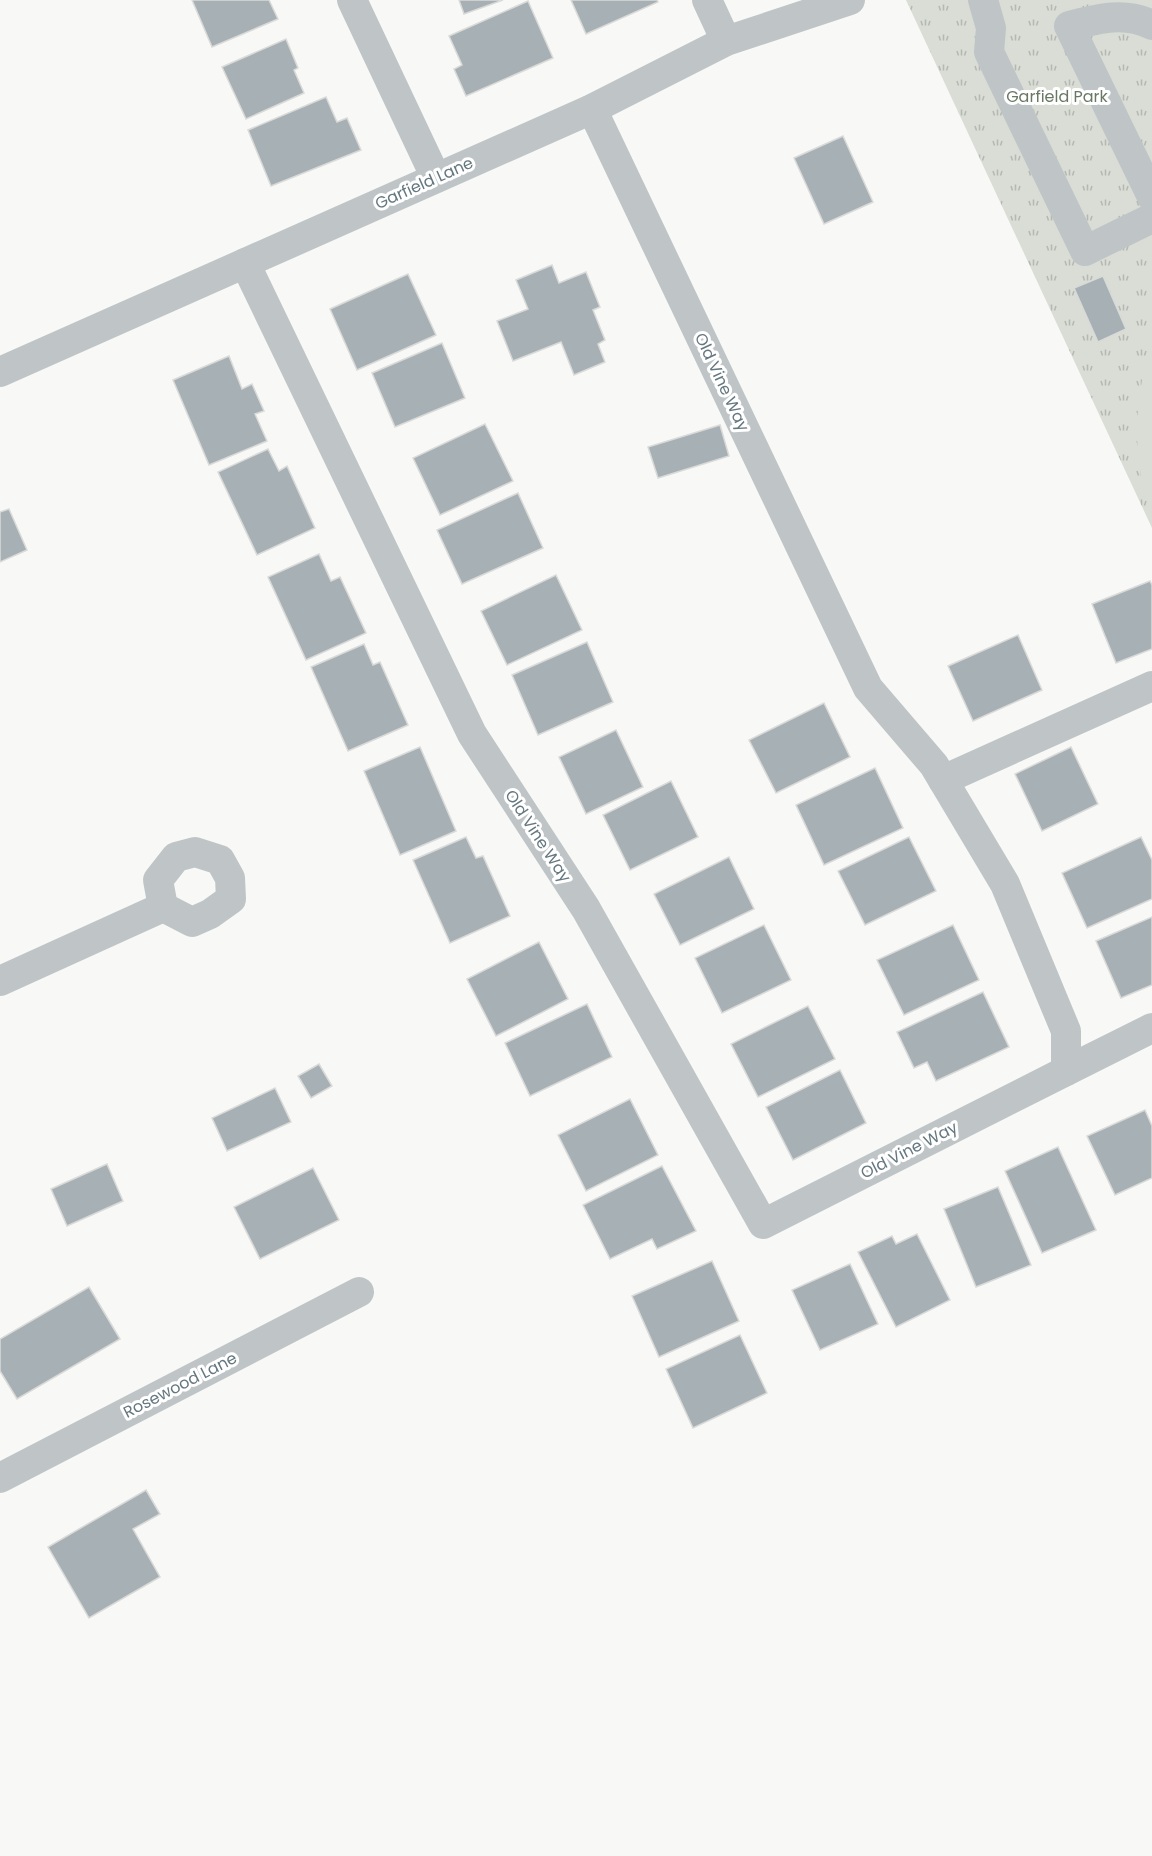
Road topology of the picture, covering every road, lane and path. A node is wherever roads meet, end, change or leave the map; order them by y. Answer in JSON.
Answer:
{"nodes":[{"id":1,"x":352,"y":0,"type":"edge"},
{"id":2,"x":707,"y":0,"type":"edge"},
{"id":3,"x":850,"y":0,"type":"edge"},
{"id":4,"x":983,"y":0,"type":"edge"},
{"id":5,"x":1152,"y":25,"type":"edge"},
{"id":6,"x":726,"y":41,"type":"junction"},
{"id":7,"x":592,"y":109,"type":"junction"},
{"id":8,"x":436,"y":178,"type":"junction"},
{"id":9,"x":1152,"y":197,"type":"edge"},
{"id":10,"x":1152,"y":218,"type":"edge"},
{"id":11,"x":244,"y":263,"type":"junction"},
{"id":12,"x":0,"y":372,"type":"edge"},
{"id":13,"x":1152,"y":686,"type":"edge"},
{"id":14,"x":943,"y":780,"type":"junction"},
{"id":15,"x":163,"y":907,"type":"dead end"},
{"id":16,"x":0,"y":981,"type":"edge"},
{"id":17,"x":1152,"y":1028,"type":"edge"},
{"id":18,"x":1066,"y":1071,"type":"junction"},
{"id":19,"x":359,"y":1292,"type":"dead end"},
{"id":20,"x":0,"y":1478,"type":"edge"}],
"edges":[{"from":1,"to":8,"type":"street"},
{"from":2,"to":6,"type":"street"},
{"from":3,"to":6,"type":"street","name":"Garfield Lane"},
{"from":4,"to":10,"type":"street"},
{"from":5,"to":9,"type":"street"},
{"from":6,"to":7,"type":"street","name":"Garfield Lane"},
{"from":7,"to":8,"type":"street","name":"Garfield Lane"},
{"from":7,"to":14,"type":"street","name":"Old Vine Way"},
{"from":8,"to":11,"type":"street","name":"Garfield Lane"},
{"from":11,"to":12,"type":"street","name":"Garfield Lane"},
{"from":11,"to":18,"type":"street","name":"Old Vine Way"},
{"from":13,"to":14,"type":"street"},
{"from":14,"to":18,"type":"street","name":"Old Vine Way"},
{"from":15,"to":16,"type":"street"},
{"from":17,"to":18,"type":"street"},
{"from":19,"to":20,"type":"street","name":"Rosewood Lane"}]}
